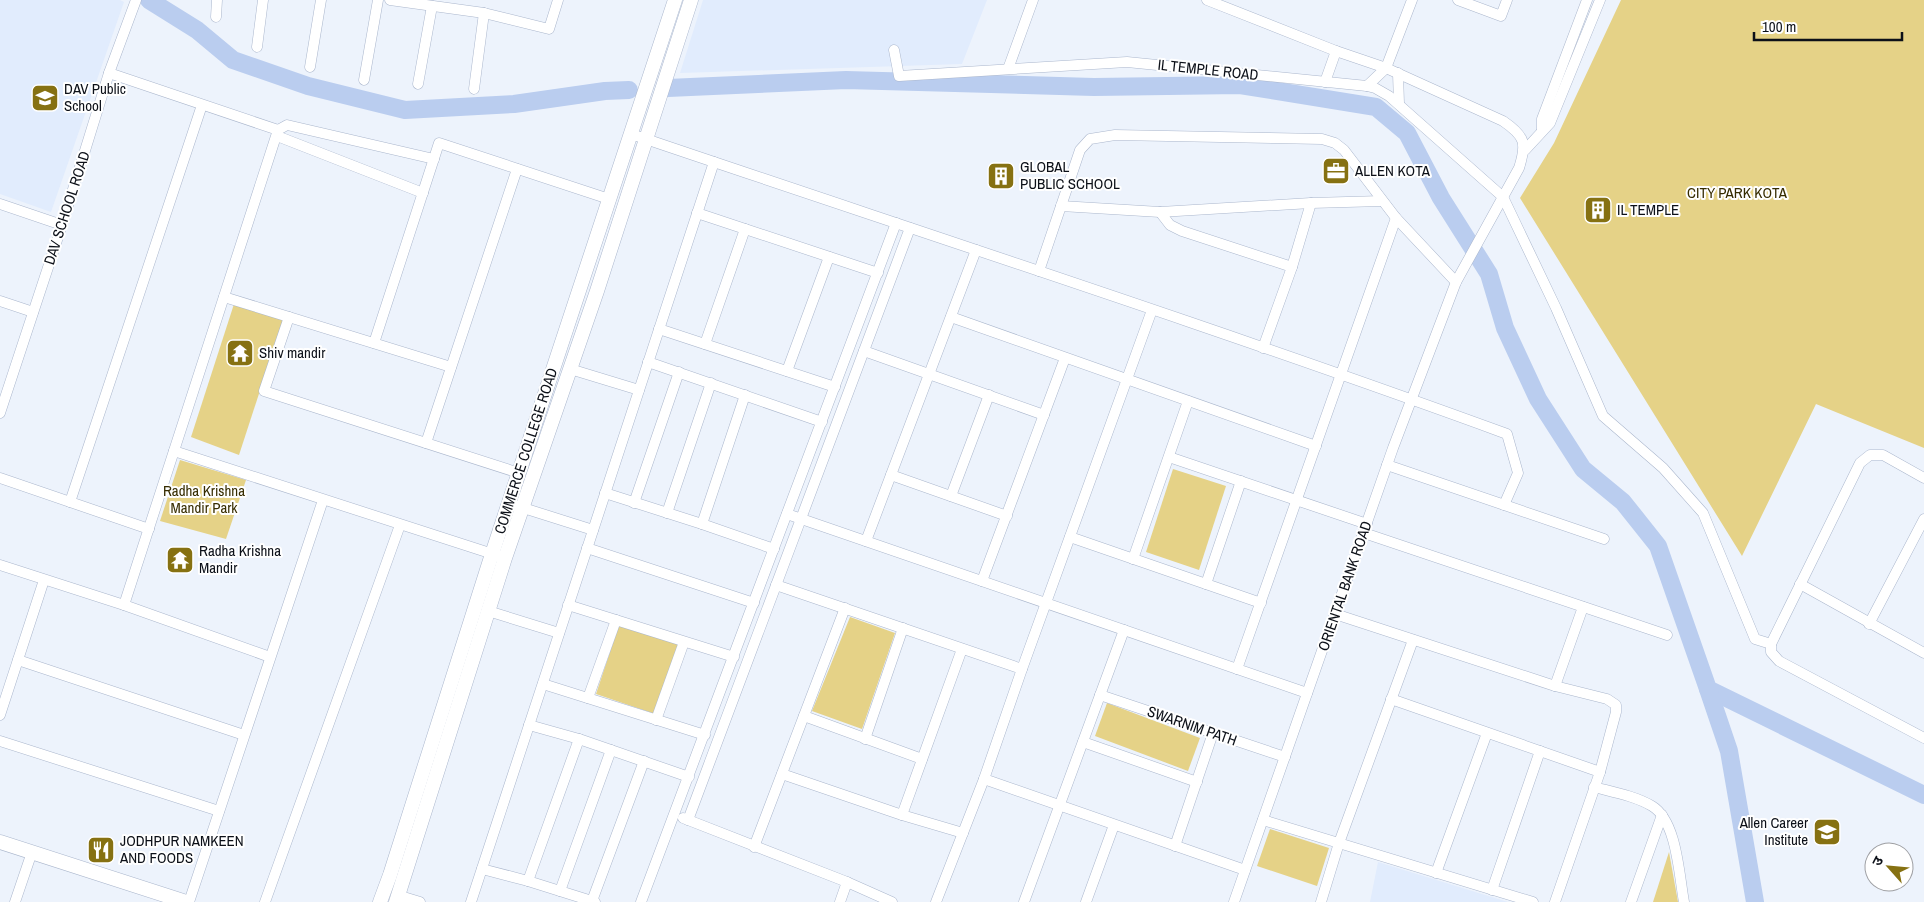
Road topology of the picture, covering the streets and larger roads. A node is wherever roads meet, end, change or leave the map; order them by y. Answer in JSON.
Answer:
{"nodes":[{"id":1,"x":217,"y":0,"type":"edge"},
{"id":2,"x":263,"y":0,"type":"edge"},
{"id":3,"x":321,"y":0,"type":"edge"},
{"id":4,"x":378,"y":0,"type":"edge"},
{"id":5,"x":390,"y":0,"type":"edge"},
{"id":6,"x":558,"y":0,"type":"edge"},
{"id":7,"x":675,"y":0,"type":"edge"},
{"id":8,"x":691,"y":0,"type":"edge"},
{"id":9,"x":1033,"y":0,"type":"edge"},
{"id":10,"x":1207,"y":0,"type":"edge"},
{"id":11,"x":1412,"y":0,"type":"edge"},
{"id":12,"x":1458,"y":0,"type":"edge"},
{"id":13,"x":1507,"y":0,"type":"edge"},
{"id":14,"x":1587,"y":0,"type":"edge"},
{"id":15,"x":1600,"y":0,"type":"edge"},
{"id":16,"x":135,"y":1,"type":"edge"},
{"id":17,"x":432,"y":6,"type":"junction"},
{"id":18,"x":484,"y":13,"type":"junction"},
{"id":19,"x":216,"y":17,"type":"dead end"},
{"id":20,"x":258,"y":46,"type":"dead end"},
{"id":21,"x":894,"y":50,"type":"dead end"},
{"id":22,"x":1336,"y":51,"type":"junction"},
{"id":23,"x":310,"y":67,"type":"dead end"},
{"id":24,"x":1386,"y":68,"type":"junction"},
{"id":25,"x":1008,"y":69,"type":"junction"},
{"id":26,"x":109,"y":73,"type":"junction"},
{"id":27,"x":1398,"y":73,"type":"junction"},
{"id":28,"x":364,"y":80,"type":"dead end"},
{"id":29,"x":1325,"y":82,"type":"junction"},
{"id":30,"x":418,"y":84,"type":"dead end"},
{"id":31,"x":1367,"y":86,"type":"junction"},
{"id":32,"x":474,"y":89,"type":"dead end"},
{"id":33,"x":1399,"y":104,"type":"junction"},
{"id":34,"x":202,"y":105,"type":"junction"},
{"id":35,"x":1542,"y":130,"type":"junction"},
{"id":36,"x":278,"y":133,"type":"junction"},
{"id":37,"x":631,"y":134,"type":"junction"},
{"id":38,"x":646,"y":139,"type":"junction"},
{"id":39,"x":1525,"y":150,"type":"junction"},
{"id":40,"x":434,"y":159,"type":"junction"},
{"id":41,"x":714,"y":162,"type":"junction"},
{"id":42,"x":517,"y":169,"type":"junction"},
{"id":43,"x":422,"y":193,"type":"junction"},
{"id":44,"x":1502,"y":197,"type":"junction"},
{"id":45,"x":609,"y":199,"type":"junction"},
{"id":46,"x":1382,"y":201,"type":"junction"},
{"id":47,"x":1311,"y":203,"type":"junction"},
{"id":48,"x":0,"y":204,"type":"edge"},
{"id":49,"x":1062,"y":206,"type":"junction"},
{"id":50,"x":1160,"y":212,"type":"junction"},
{"id":51,"x":697,"y":213,"type":"junction"},
{"id":52,"x":1396,"y":218,"type":"junction"},
{"id":53,"x":896,"y":223,"type":"junction"},
{"id":54,"x":62,"y":225,"type":"junction"},
{"id":55,"x":910,"y":228,"type":"junction"},
{"id":56,"x":745,"y":229,"type":"junction"},
{"id":57,"x":976,"y":250,"type":"junction"},
{"id":58,"x":829,"y":257,"type":"junction"},
{"id":59,"x":1292,"y":267,"type":"junction"},
{"id":60,"x":1039,"y":271,"type":"junction"},
{"id":61,"x":878,"y":273,"type":"junction"},
{"id":62,"x":1458,"y":277,"type":"junction"},
{"id":63,"x":224,"y":296,"type":"junction"},
{"id":64,"x":0,"y":301,"type":"edge"},
{"id":65,"x":1152,"y":310,"type":"junction"},
{"id":66,"x":33,"y":312,"type":"junction"},
{"id":67,"x":289,"y":317,"type":"junction"},
{"id":68,"x":951,"y":317,"type":"junction"},
{"id":69,"x":659,"y":329,"type":"junction"},
{"id":70,"x":374,"y":343,"type":"junction"},
{"id":71,"x":705,"y":344,"type":"junction"},
{"id":72,"x":1263,"y":348,"type":"junction"},
{"id":73,"x":864,"y":351,"type":"junction"},
{"id":74,"x":1065,"y":358,"type":"junction"},
{"id":75,"x":648,"y":362,"type":"junction"},
{"id":76,"x":452,"y":367,"type":"junction"},
{"id":77,"x":570,"y":369,"type":"junction"},
{"id":78,"x":787,"y":371,"type":"junction"},
{"id":79,"x":678,"y":372,"type":"junction"},
{"id":80,"x":929,"y":374,"type":"junction"},
{"id":81,"x":1341,"y":375,"type":"junction"},
{"id":82,"x":1127,"y":380,"type":"junction"},
{"id":83,"x":711,"y":383,"type":"junction"},
{"id":84,"x":835,"y":387,"type":"junction"},
{"id":85,"x":639,"y":390,"type":"junction"},
{"id":86,"x":745,"y":395,"type":"junction"},
{"id":87,"x":989,"y":395,"type":"junction"},
{"id":88,"x":1412,"y":400,"type":"junction"},
{"id":89,"x":1188,"y":401,"type":"junction"},
{"id":90,"x":0,"y":413,"type":"edge"},
{"id":91,"x":1044,"y":415,"type":"junction"},
{"id":92,"x":822,"y":422,"type":"junction"},
{"id":93,"x":426,"y":443,"type":"junction"},
{"id":94,"x":1316,"y":446,"type":"junction"},
{"id":95,"x":174,"y":452,"type":"junction"},
{"id":96,"x":1169,"y":457,"type":"junction"},
{"id":97,"x":1388,"y":465,"type":"junction"},
{"id":98,"x":519,"y":473,"type":"junction"},
{"id":99,"x":891,"y":475,"type":"junction"},
{"id":100,"x":0,"y":478,"type":"edge"},
{"id":101,"x":1924,"y":478,"type":"edge"},
{"id":102,"x":1241,"y":481,"type":"junction"},
{"id":103,"x":605,"y":493,"type":"junction"},
{"id":104,"x":951,"y":496,"type":"junction"},
{"id":105,"x":323,"y":500,"type":"junction"},
{"id":106,"x":1297,"y":500,"type":"junction"},
{"id":107,"x":70,"y":502,"type":"junction"},
{"id":108,"x":509,"y":503,"type":"junction"},
{"id":109,"x":634,"y":503,"type":"junction"},
{"id":110,"x":1504,"y":505,"type":"junction"},
{"id":111,"x":523,"y":507,"type":"junction"},
{"id":112,"x":667,"y":513,"type":"junction"},
{"id":113,"x":788,"y":514,"type":"junction"},
{"id":114,"x":1006,"y":516,"type":"junction"},
{"id":115,"x":801,"y":519,"type":"junction"},
{"id":116,"x":1924,"y":519,"type":"edge"},
{"id":117,"x":400,"y":524,"type":"junction"},
{"id":118,"x":702,"y":524,"type":"junction"},
{"id":119,"x":1365,"y":528,"type":"junction"},
{"id":120,"x":149,"y":529,"type":"junction"},
{"id":121,"x":593,"y":530,"type":"junction"},
{"id":122,"x":1070,"y":537,"type":"junction"},
{"id":123,"x":1604,"y":539,"type":"dead end"},
{"id":124,"x":866,"y":541,"type":"junction"},
{"id":125,"x":587,"y":548,"type":"junction"},
{"id":126,"x":774,"y":549,"type":"junction"},
{"id":127,"x":499,"y":556,"type":"junction"},
{"id":128,"x":1133,"y":559,"type":"junction"},
{"id":129,"x":0,"y":565,"type":"edge"},
{"id":130,"x":44,"y":580,"type":"junction"},
{"id":131,"x":982,"y":581,"type":"junction"},
{"id":132,"x":1206,"y":584,"type":"junction"},
{"id":133,"x":1800,"y":584,"type":"junction"},
{"id":134,"x":776,"y":585,"type":"junction"},
{"id":135,"x":754,"y":603,"type":"junction"},
{"id":136,"x":1046,"y":603,"type":"junction"},
{"id":137,"x":1260,"y":603,"type":"junction"},
{"id":138,"x":124,"y":605,"type":"junction"},
{"id":139,"x":568,"y":605,"type":"junction"},
{"id":140,"x":1583,"y":606,"type":"junction"},
{"id":141,"x":845,"y":608,"type":"junction"},
{"id":142,"x":488,"y":611,"type":"junction"},
{"id":143,"x":1335,"y":614,"type":"junction"},
{"id":144,"x":616,"y":620,"type":"junction"},
{"id":145,"x":1869,"y":624,"type":"junction"},
{"id":146,"x":903,"y":628,"type":"junction"},
{"id":147,"x":1124,"y":630,"type":"junction"},
{"id":148,"x":559,"y":633,"type":"junction"},
{"id":149,"x":1667,"y":635,"type":"dead end"},
{"id":150,"x":1413,"y":640,"type":"junction"},
{"id":151,"x":684,"y":642,"type":"junction"},
{"id":152,"x":1771,"y":644,"type":"junction"},
{"id":153,"x":962,"y":648,"type":"junction"},
{"id":154,"x":1924,"y":653,"type":"edge"},
{"id":155,"x":270,"y":657,"type":"junction"},
{"id":156,"x":734,"y":657,"type":"junction"},
{"id":157,"x":18,"y":660,"type":"junction"},
{"id":158,"x":1022,"y":669,"type":"junction"},
{"id":159,"x":1237,"y":669,"type":"junction"},
{"id":160,"x":543,"y":684,"type":"junction"},
{"id":161,"x":1555,"y":686,"type":"junction"},
{"id":162,"x":1307,"y":693,"type":"junction"},
{"id":163,"x":1100,"y":694,"type":"junction"},
{"id":164,"x":588,"y":698,"type":"junction"},
{"id":165,"x":1391,"y":700,"type":"junction"},
{"id":166,"x":0,"y":715,"type":"edge"},
{"id":167,"x":804,"y":716,"type":"junction"},
{"id":168,"x":656,"y":720,"type":"junction"},
{"id":169,"x":529,"y":725,"type":"junction"},
{"id":170,"x":1214,"y":733,"type":"junction"},
{"id":171,"x":1488,"y":733,"type":"junction"},
{"id":172,"x":244,"y":735,"type":"junction"},
{"id":173,"x":704,"y":735,"type":"junction"},
{"id":174,"x":1924,"y":738,"type":"edge"},
{"id":175,"x":579,"y":739,"type":"junction"},
{"id":176,"x":865,"y":739,"type":"junction"},
{"id":177,"x":0,"y":741,"type":"edge"},
{"id":178,"x":1083,"y":742,"type":"junction"},
{"id":179,"x":611,"y":750,"type":"junction"},
{"id":180,"x":1540,"y":751,"type":"junction"},
{"id":181,"x":1284,"y":757,"type":"junction"},
{"id":182,"x":922,"y":759,"type":"junction"},
{"id":183,"x":644,"y":761,"type":"junction"},
{"id":184,"x":1600,"y":772,"type":"junction"},
{"id":185,"x":782,"y":774,"type":"junction"},
{"id":186,"x":689,"y":777,"type":"junction"},
{"id":187,"x":984,"y":779,"type":"junction"},
{"id":188,"x":1197,"y":782,"type":"junction"},
{"id":189,"x":1594,"y":787,"type":"junction"},
{"id":190,"x":1060,"y":806,"type":"junction"},
{"id":191,"x":219,"y":810,"type":"junction"},
{"id":192,"x":675,"y":814,"type":"junction"},
{"id":193,"x":902,"y":815,"type":"junction"},
{"id":194,"x":1662,"y":815,"type":"junction"},
{"id":195,"x":688,"y":820,"type":"junction"},
{"id":196,"x":1262,"y":820,"type":"junction"},
{"id":197,"x":1114,"y":825,"type":"junction"},
{"id":198,"x":962,"y":833,"type":"junction"},
{"id":199,"x":0,"y":842,"type":"edge"},
{"id":200,"x":1339,"y":843,"type":"junction"},
{"id":201,"x":754,"y":846,"type":"junction"},
{"id":202,"x":1175,"y":846,"type":"junction"},
{"id":203,"x":32,"y":852,"type":"junction"},
{"id":204,"x":482,"y":869,"type":"junction"},
{"id":205,"x":1245,"y":870,"type":"junction"},
{"id":206,"x":1436,"y":873,"type":"junction"},
{"id":207,"x":528,"y":881,"type":"junction"},
{"id":208,"x":847,"y":882,"type":"junction"},
{"id":209,"x":1492,"y":890,"type":"junction"},
{"id":210,"x":560,"y":891,"type":"junction"},
{"id":211,"x":396,"y":898,"type":"edge"},
{"id":212,"x":593,"y":901,"type":"edge"},
{"id":213,"x":15,"y":902,"type":"edge"},
{"id":214,"x":188,"y":902,"type":"edge"},
{"id":215,"x":265,"y":902,"type":"edge"},
{"id":216,"x":380,"y":902,"type":"edge"},
{"id":217,"x":420,"y":902,"type":"edge"},
{"id":218,"x":471,"y":902,"type":"edge"},
{"id":219,"x":641,"y":902,"type":"edge"},
{"id":220,"x":840,"y":902,"type":"edge"},
{"id":221,"x":892,"y":902,"type":"edge"},
{"id":222,"x":936,"y":902,"type":"edge"},
{"id":223,"x":1024,"y":902,"type":"edge"},
{"id":224,"x":1086,"y":902,"type":"edge"},
{"id":225,"x":1234,"y":902,"type":"edge"},
{"id":226,"x":1321,"y":902,"type":"edge"},
{"id":227,"x":1533,"y":902,"type":"edge"},
{"id":228,"x":1554,"y":902,"type":"edge"},
{"id":229,"x":1632,"y":902,"type":"edge"},
{"id":230,"x":1684,"y":902,"type":"edge"}],
"edges":[{"from":1,"to":19,"type":"street"},
{"from":2,"to":20,"type":"street"},
{"from":3,"to":23,"type":"street"},
{"from":4,"to":28,"type":"street"},
{"from":5,"to":17,"type":"street"},
{"from":6,"to":18,"type":"street"},
{"from":7,"to":37,"type":"street","name":"COMMERCE COLLEGE ROAD"},
{"from":8,"to":38,"type":"street"},
{"from":9,"to":25,"type":"street"},
{"from":10,"to":22,"type":"street"},
{"from":11,"to":24,"type":"street"},
{"from":12,"to":13,"type":"street"},
{"from":14,"to":35,"type":"street"},
{"from":15,"to":35,"type":"street","name":"ORIENTAL BANK ROAD"},
{"from":16,"to":26,"type":"street","name":"DAV SCHOOL ROAD"},
{"from":17,"to":18,"type":"street"},
{"from":17,"to":30,"type":"street"},
{"from":18,"to":32,"type":"street"},
{"from":21,"to":25,"type":"street","name":"IL TEMPLE ROAD"},
{"from":22,"to":24,"type":"street"},
{"from":22,"to":29,"type":"street"},
{"from":24,"to":27,"type":"street"},
{"from":24,"to":31,"type":"street"},
{"from":25,"to":29,"type":"street","name":"IL TEMPLE ROAD"},
{"from":26,"to":34,"type":"street"},
{"from":26,"to":54,"type":"street","name":"DAV SCHOOL ROAD"},
{"from":27,"to":33,"type":"street"},
{"from":27,"to":39,"type":"street"},
{"from":29,"to":31,"type":"street","name":"IL TEMPLE ROAD"},
{"from":31,"to":33,"type":"street","name":"IL TEMPLE ROAD"},
{"from":33,"to":44,"type":"street","name":"IL TEMPLE ROAD"},
{"from":34,"to":36,"type":"street"},
{"from":34,"to":107,"type":"street"},
{"from":35,"to":39,"type":"street","name":"ORIENTAL BANK ROAD"},
{"from":36,"to":40,"type":"street"},
{"from":36,"to":43,"type":"street"},
{"from":36,"to":63,"type":"street"},
{"from":37,"to":38,"type":"street"},
{"from":37,"to":45,"type":"street","name":"COMMERCE COLLEGE ROAD"},
{"from":38,"to":41,"type":"street"},
{"from":38,"to":77,"type":"street"},
{"from":39,"to":44,"type":"street","name":"ORIENTAL BANK ROAD"},
{"from":40,"to":42,"type":"street"},
{"from":40,"to":43,"type":"street"},
{"from":41,"to":51,"type":"street"},
{"from":41,"to":53,"type":"street"},
{"from":42,"to":45,"type":"street"},
{"from":42,"to":76,"type":"street"},
{"from":43,"to":70,"type":"street"},
{"from":44,"to":62,"type":"street","name":"ORIENTAL BANK ROAD"},
{"from":44,"to":152,"type":"street"},
{"from":45,"to":98,"type":"street","name":"COMMERCE COLLEGE ROAD"},
{"from":46,"to":47,"type":"street"},
{"from":46,"to":49,"type":"street"},
{"from":46,"to":52,"type":"street"},
{"from":47,"to":50,"type":"street"},
{"from":47,"to":59,"type":"street"},
{"from":48,"to":54,"type":"street"},
{"from":49,"to":50,"type":"street"},
{"from":49,"to":60,"type":"street"},
{"from":50,"to":59,"type":"street"},
{"from":51,"to":56,"type":"street"},
{"from":51,"to":69,"type":"street"},
{"from":52,"to":62,"type":"street"},
{"from":52,"to":81,"type":"street"},
{"from":53,"to":55,"type":"street"},
{"from":53,"to":61,"type":"street"},
{"from":54,"to":66,"type":"street","name":"DAV SCHOOL ROAD"},
{"from":55,"to":57,"type":"street"},
{"from":55,"to":73,"type":"street"},
{"from":56,"to":58,"type":"street"},
{"from":56,"to":71,"type":"street"},
{"from":57,"to":60,"type":"street"},
{"from":57,"to":68,"type":"street"},
{"from":58,"to":61,"type":"street"},
{"from":58,"to":78,"type":"street"},
{"from":59,"to":72,"type":"street"},
{"from":60,"to":65,"type":"street"},
{"from":61,"to":84,"type":"street"},
{"from":62,"to":88,"type":"street","name":"ORIENTAL BANK ROAD"},
{"from":63,"to":67,"type":"street"},
{"from":63,"to":95,"type":"street"},
{"from":64,"to":66,"type":"street"},
{"from":65,"to":72,"type":"street"},
{"from":65,"to":82,"type":"street"},
{"from":66,"to":90,"type":"street","name":"DAV SCHOOL ROAD"},
{"from":67,"to":70,"type":"street"},
{"from":67,"to":93,"type":"street"},
{"from":68,"to":74,"type":"street"},
{"from":68,"to":80,"type":"street"},
{"from":69,"to":71,"type":"street"},
{"from":69,"to":75,"type":"street"},
{"from":70,"to":76,"type":"street"},
{"from":71,"to":78,"type":"street"},
{"from":72,"to":81,"type":"street"},
{"from":73,"to":80,"type":"street"},
{"from":73,"to":115,"type":"street"},
{"from":74,"to":82,"type":"street"},
{"from":74,"to":91,"type":"street"},
{"from":75,"to":79,"type":"street"},
{"from":75,"to":85,"type":"street"},
{"from":76,"to":93,"type":"street"},
{"from":77,"to":85,"type":"street"},
{"from":77,"to":111,"type":"street"},
{"from":78,"to":84,"type":"street"},
{"from":79,"to":83,"type":"street"},
{"from":79,"to":109,"type":"street"},
{"from":80,"to":87,"type":"street"},
{"from":80,"to":99,"type":"street"},
{"from":81,"to":88,"type":"street"},
{"from":81,"to":94,"type":"street"},
{"from":82,"to":89,"type":"street"},
{"from":82,"to":122,"type":"street"},
{"from":83,"to":86,"type":"street"},
{"from":83,"to":112,"type":"street"},
{"from":84,"to":92,"type":"street"},
{"from":85,"to":103,"type":"street"},
{"from":86,"to":92,"type":"street"},
{"from":86,"to":118,"type":"street"},
{"from":87,"to":91,"type":"street"},
{"from":87,"to":104,"type":"street"},
{"from":88,"to":97,"type":"street","name":"ORIENTAL BANK ROAD"},
{"from":88,"to":110,"type":"street"},
{"from":89,"to":94,"type":"street"},
{"from":89,"to":96,"type":"street"},
{"from":91,"to":114,"type":"street"},
{"from":92,"to":113,"type":"street"},
{"from":93,"to":98,"type":"street"},
{"from":94,"to":106,"type":"street"},
{"from":95,"to":105,"type":"street"},
{"from":95,"to":120,"type":"street"},
{"from":96,"to":102,"type":"street"},
{"from":96,"to":128,"type":"street"},
{"from":97,"to":110,"type":"street"},
{"from":97,"to":119,"type":"street","name":"ORIENTAL BANK ROAD"},
{"from":98,"to":108,"type":"street","name":"COMMERCE COLLEGE ROAD"},
{"from":99,"to":104,"type":"street"},
{"from":99,"to":124,"type":"street"},
{"from":100,"to":107,"type":"street"},
{"from":101,"to":133,"type":"street"},
{"from":102,"to":106,"type":"street"},
{"from":102,"to":132,"type":"street"},
{"from":103,"to":109,"type":"street"},
{"from":103,"to":121,"type":"street"},
{"from":104,"to":114,"type":"street"},
{"from":105,"to":117,"type":"street"},
{"from":105,"to":155,"type":"street"},
{"from":106,"to":119,"type":"street"},
{"from":106,"to":137,"type":"street"},
{"from":107,"to":120,"type":"street"},
{"from":108,"to":111,"type":"street"},
{"from":108,"to":127,"type":"street","name":"COMMERCE COLLEGE ROAD"},
{"from":109,"to":112,"type":"street"},
{"from":110,"to":123,"type":"street"},
{"from":111,"to":121,"type":"street"},
{"from":111,"to":127,"type":"street"},
{"from":112,"to":118,"type":"street"},
{"from":113,"to":115,"type":"street"},
{"from":113,"to":126,"type":"street"},
{"from":114,"to":131,"type":"street"},
{"from":115,"to":124,"type":"street"},
{"from":115,"to":134,"type":"street"},
{"from":116,"to":145,"type":"street"},
{"from":117,"to":127,"type":"street"},
{"from":117,"to":215,"type":"street"},
{"from":118,"to":126,"type":"street"},
{"from":119,"to":140,"type":"street"},
{"from":119,"to":143,"type":"street","name":"ORIENTAL BANK ROAD"},
{"from":120,"to":138,"type":"street"},
{"from":121,"to":125,"type":"street"},
{"from":122,"to":128,"type":"street"},
{"from":122,"to":136,"type":"street"},
{"from":124,"to":131,"type":"street"},
{"from":125,"to":135,"type":"street"},
{"from":125,"to":139,"type":"street"},
{"from":126,"to":135,"type":"street"},
{"from":127,"to":142,"type":"street"},
{"from":127,"to":216,"type":"street","name":"COMMERCE COLLEGE ROAD"},
{"from":128,"to":132,"type":"street"},
{"from":129,"to":130,"type":"street"},
{"from":130,"to":138,"type":"street"},
{"from":130,"to":157,"type":"street"},
{"from":131,"to":136,"type":"street"},
{"from":132,"to":137,"type":"street"},
{"from":133,"to":145,"type":"street"},
{"from":133,"to":152,"type":"street"},
{"from":134,"to":141,"type":"street"},
{"from":134,"to":195,"type":"street"},
{"from":135,"to":156,"type":"street"},
{"from":136,"to":147,"type":"street"},
{"from":136,"to":158,"type":"street"},
{"from":137,"to":159,"type":"street"},
{"from":138,"to":155,"type":"street"},
{"from":139,"to":144,"type":"street"},
{"from":139,"to":148,"type":"street"},
{"from":140,"to":149,"type":"street"},
{"from":140,"to":161,"type":"street"},
{"from":141,"to":146,"type":"street"},
{"from":141,"to":167,"type":"street"},
{"from":142,"to":148,"type":"street"},
{"from":142,"to":211,"type":"street"},
{"from":143,"to":150,"type":"street"},
{"from":143,"to":162,"type":"street","name":"ORIENTAL BANK ROAD"},
{"from":144,"to":151,"type":"street"},
{"from":144,"to":164,"type":"street"},
{"from":145,"to":154,"type":"street"},
{"from":146,"to":153,"type":"street"},
{"from":146,"to":176,"type":"street"},
{"from":147,"to":159,"type":"street"},
{"from":147,"to":163,"type":"street"},
{"from":148,"to":160,"type":"street"},
{"from":150,"to":161,"type":"street"},
{"from":150,"to":165,"type":"street"},
{"from":151,"to":156,"type":"street"},
{"from":151,"to":168,"type":"street"},
{"from":152,"to":174,"type":"street"},
{"from":153,"to":158,"type":"street"},
{"from":153,"to":182,"type":"street"},
{"from":155,"to":172,"type":"street"},
{"from":156,"to":173,"type":"street"},
{"from":157,"to":166,"type":"street"},
{"from":157,"to":172,"type":"street"},
{"from":158,"to":187,"type":"street"},
{"from":159,"to":162,"type":"street"},
{"from":160,"to":164,"type":"street"},
{"from":160,"to":169,"type":"street"},
{"from":161,"to":184,"type":"street"},
{"from":162,"to":181,"type":"street","name":"ORIENTAL BANK ROAD"},
{"from":163,"to":170,"type":"street","name":"SWARNIM PATH"},
{"from":163,"to":178,"type":"street"},
{"from":164,"to":168,"type":"street"},
{"from":165,"to":171,"type":"street"},
{"from":165,"to":200,"type":"street"},
{"from":167,"to":176,"type":"street"},
{"from":167,"to":185,"type":"street"},
{"from":168,"to":173,"type":"street"},
{"from":169,"to":175,"type":"street"},
{"from":169,"to":204,"type":"street"},
{"from":170,"to":181,"type":"street","name":"SWARNIM PATH"},
{"from":170,"to":188,"type":"street"},
{"from":171,"to":180,"type":"street"},
{"from":171,"to":206,"type":"street"},
{"from":172,"to":191,"type":"street"},
{"from":173,"to":186,"type":"street"},
{"from":175,"to":179,"type":"street"},
{"from":175,"to":207,"type":"street"},
{"from":176,"to":182,"type":"street"},
{"from":177,"to":191,"type":"street"},
{"from":178,"to":188,"type":"street"},
{"from":178,"to":190,"type":"street"},
{"from":179,"to":183,"type":"street"},
{"from":179,"to":210,"type":"street"},
{"from":180,"to":184,"type":"street"},
{"from":180,"to":209,"type":"street"},
{"from":181,"to":196,"type":"street","name":"ORIENTAL BANK ROAD"},
{"from":182,"to":193,"type":"street"},
{"from":183,"to":186,"type":"street"},
{"from":183,"to":212,"type":"street"},
{"from":184,"to":189,"type":"street"},
{"from":185,"to":193,"type":"street"},
{"from":185,"to":201,"type":"street"},
{"from":186,"to":192,"type":"street"},
{"from":187,"to":190,"type":"street"},
{"from":187,"to":198,"type":"street"},
{"from":188,"to":202,"type":"street"},
{"from":189,"to":194,"type":"street"},
{"from":189,"to":228,"type":"street"},
{"from":190,"to":197,"type":"street"},
{"from":190,"to":223,"type":"street"},
{"from":191,"to":214,"type":"street"},
{"from":192,"to":195,"type":"street"},
{"from":192,"to":219,"type":"street"},
{"from":193,"to":198,"type":"street"},
{"from":194,"to":229,"type":"street"},
{"from":194,"to":230,"type":"street"},
{"from":195,"to":201,"type":"street"},
{"from":196,"to":200,"type":"street"},
{"from":196,"to":205,"type":"street","name":"ORIENTAL BANK ROAD"},
{"from":197,"to":202,"type":"street"},
{"from":197,"to":224,"type":"street"},
{"from":198,"to":222,"type":"street"},
{"from":199,"to":203,"type":"street"},
{"from":200,"to":206,"type":"street"},
{"from":200,"to":226,"type":"street"},
{"from":201,"to":208,"type":"street"},
{"from":202,"to":205,"type":"street"},
{"from":203,"to":213,"type":"street"},
{"from":203,"to":214,"type":"street"},
{"from":204,"to":207,"type":"street"},
{"from":204,"to":218,"type":"street"},
{"from":205,"to":225,"type":"street","name":"ORIENTAL BANK ROAD"},
{"from":206,"to":209,"type":"street"},
{"from":207,"to":210,"type":"street"},
{"from":208,"to":220,"type":"street"},
{"from":208,"to":221,"type":"street"},
{"from":209,"to":227,"type":"street"},
{"from":210,"to":212,"type":"street"},
{"from":211,"to":217,"type":"street"}]}
